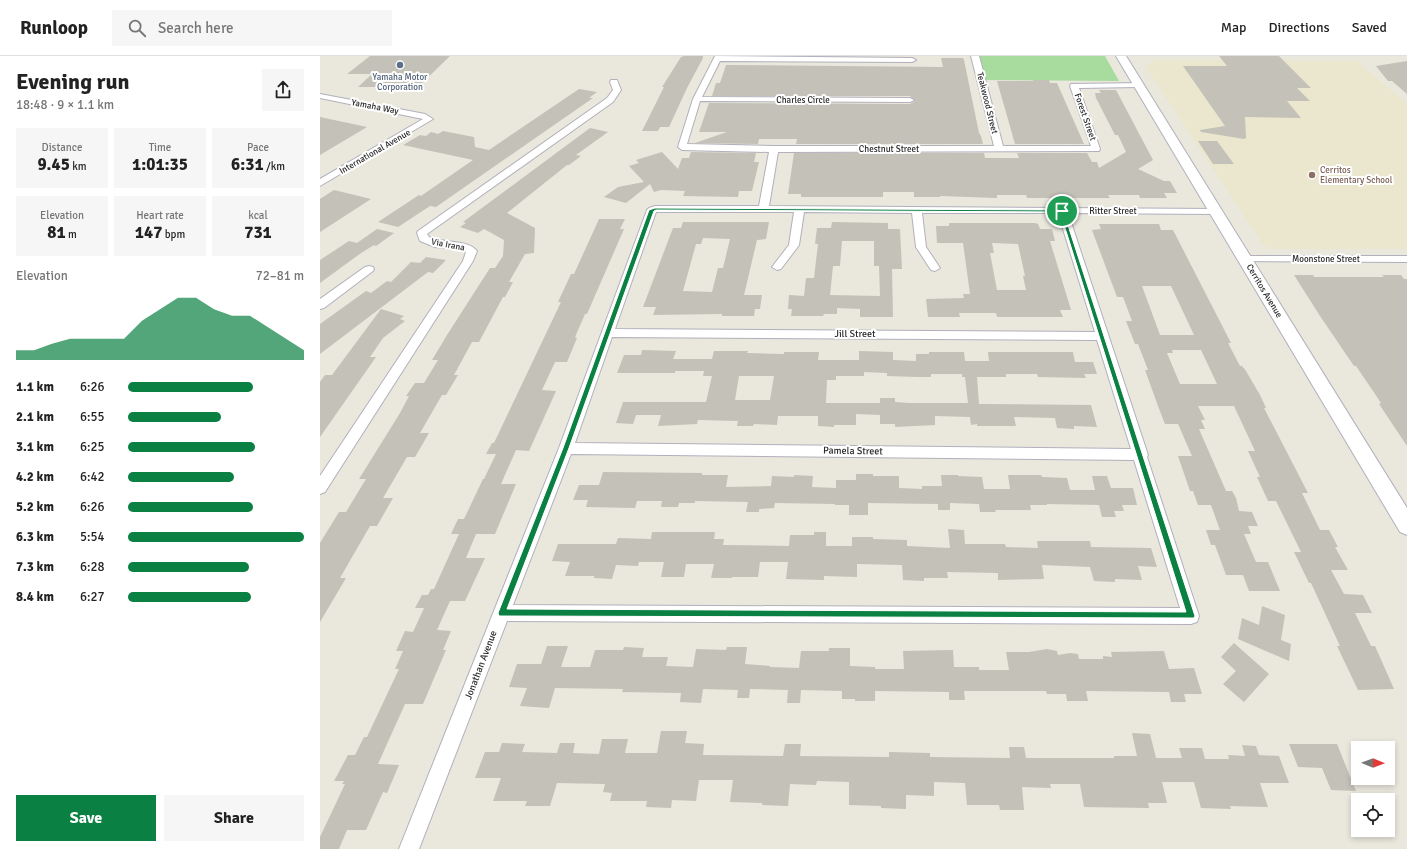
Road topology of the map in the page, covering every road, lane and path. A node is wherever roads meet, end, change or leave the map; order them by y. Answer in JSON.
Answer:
{"nodes":[{"id":1,"x":975,"y":56,"type":"edge"},
{"id":2,"x":1121,"y":56,"type":"edge"},
{"id":3,"x":718,"y":58,"type":"edge"},
{"id":4,"x":912,"y":60,"type":"dead end"},
{"id":5,"x":614,"y":82,"type":"dead end"},
{"id":6,"x":1138,"y":85,"type":"junction"},
{"id":7,"x":320,"y":96,"type":"edge"},
{"id":8,"x":697,"y":99,"type":"junction"},
{"id":9,"x":910,"y":100,"type":"dead end"},
{"id":10,"x":429,"y":119,"type":"joint"},
{"id":11,"x":774,"y":149,"type":"junction"},
{"id":12,"x":999,"y":149,"type":"junction"},
{"id":13,"x":1096,"y":149,"type":"joint"},
{"id":14,"x":320,"y":183,"type":"edge"},
{"id":15,"x":652,"y":210,"type":"joint"},
{"id":16,"x":763,"y":210,"type":"junction"},
{"id":17,"x":799,"y":210,"type":"junction"},
{"id":18,"x":917,"y":210,"type":"junction"},
{"id":19,"x":1062,"y":211,"type":"junction"},
{"id":20,"x":1215,"y":211,"type":"junction"},
{"id":21,"x":1244,"y":259,"type":"junction"},
{"id":22,"x":1407,"y":259,"type":"edge"},
{"id":23,"x":777,"y":267,"type":"dead end"},
{"id":24,"x":935,"y":268,"type":"dead end"},
{"id":25,"x":369,"y":269,"type":"dead end"},
{"id":26,"x":320,"y":305,"type":"edge"},
{"id":27,"x":608,"y":333,"type":"junction"},
{"id":28,"x":1102,"y":336,"type":"junction"},
{"id":29,"x":566,"y":448,"type":"junction"},
{"id":30,"x":1141,"y":455,"type":"junction"},
{"id":31,"x":320,"y":488,"type":"edge"},
{"id":32,"x":1407,"y":526,"type":"edge"},
{"id":33,"x":502,"y":613,"type":"junction"},
{"id":34,"x":409,"y":849,"type":"edge"}],
"edges":[{"from":1,"to":12,"type":"street","name":"Teakwood Street"},
{"from":2,"to":6,"type":"main road","name":"Cerritos Avenue"},
{"from":3,"to":4,"type":"street"},
{"from":3,"to":8,"type":"street"},
{"from":5,"to":31,"type":"street","name":"Via Irana"},
{"from":6,"to":13,"type":"street","name":"Forest Street"},
{"from":6,"to":20,"type":"main road","name":"Cerritos Avenue"},
{"from":7,"to":10,"type":"street","name":"Yamaha Way"},
{"from":8,"to":9,"type":"street","name":"Charles Circle"},
{"from":8,"to":11,"type":"street","name":"Chestnut Street"},
{"from":10,"to":14,"type":"street","name":"International Avenue"},
{"from":11,"to":12,"type":"street","name":"Chestnut Street"},
{"from":11,"to":16,"type":"street"},
{"from":12,"to":13,"type":"street","name":"Chestnut Street"},
{"from":15,"to":16,"type":"street","name":"Ritter Street"},
{"from":15,"to":27,"type":"street","name":"Jonathan Avenue"},
{"from":16,"to":17,"type":"street","name":"Ritter Street"},
{"from":17,"to":18,"type":"street","name":"Ritter Street"},
{"from":17,"to":23,"type":"street"},
{"from":18,"to":19,"type":"street","name":"Ritter Street"},
{"from":18,"to":24,"type":"street"},
{"from":19,"to":20,"type":"street","name":"Ritter Street"},
{"from":19,"to":28,"type":"street"},
{"from":20,"to":21,"type":"main road","name":"Cerritos Avenue"},
{"from":21,"to":22,"type":"street","name":"Moonstone Street"},
{"from":21,"to":32,"type":"main road","name":"Cerritos Avenue"},
{"from":25,"to":26,"type":"street"},
{"from":27,"to":28,"type":"street","name":"Jill Street"},
{"from":27,"to":29,"type":"street","name":"Jonathan Avenue"},
{"from":28,"to":30,"type":"street"},
{"from":29,"to":30,"type":"street","name":"Pamela Street"},
{"from":29,"to":33,"type":"street","name":"Jonathan Avenue"},
{"from":30,"to":33,"type":"street"},
{"from":33,"to":34,"type":"street","name":"Jonathan Avenue"}]}
